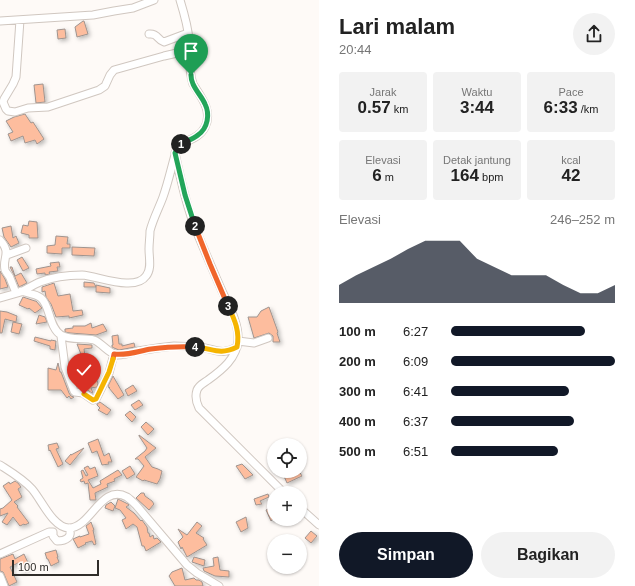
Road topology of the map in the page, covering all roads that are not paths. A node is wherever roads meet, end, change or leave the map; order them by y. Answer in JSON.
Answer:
{"nodes":[{"id":1,"x":154,"y":0,"type":"edge"},
{"id":2,"x":180,"y":0,"type":"edge"},
{"id":3,"x":20,"y":20,"type":"junction"},
{"id":4,"x":0,"y":21,"type":"edge"},
{"id":5,"x":188,"y":33,"type":"junction"},
{"id":6,"x":149,"y":34,"type":"dead end"},
{"id":7,"x":190,"y":50,"type":"junction"},
{"id":8,"x":175,"y":153,"type":"junction"},
{"id":9,"x":0,"y":240,"type":"edge"},
{"id":10,"x":26,"y":248,"type":"dead end"},
{"id":11,"x":7,"y":256,"type":"junction"},
{"id":12,"x":18,"y":292,"type":"junction"},
{"id":13,"x":0,"y":298,"type":"edge"},
{"id":14,"x":62,"y":336,"type":"junction"},
{"id":15,"x":268,"y":338,"type":"dead end"},
{"id":16,"x":238,"y":344,"type":"junction"},
{"id":17,"x":114,"y":354,"type":"junction"},
{"id":18,"x":0,"y":465,"type":"edge"},
{"id":19,"x":277,"y":486,"type":"edge"},
{"id":20,"x":307,"y":514,"type":"edge"},
{"id":21,"x":319,"y":525,"type":"edge"},
{"id":22,"x":69,"y":528,"type":"junction"},
{"id":23,"x":0,"y":554,"type":"edge"},
{"id":24,"x":0,"y":576,"type":"edge"},
{"id":25,"x":4,"y":586,"type":"edge"},
{"id":26,"x":220,"y":586,"type":"edge"}],
"edges":[{"from":1,"to":3,"type":"street"},
{"from":2,"to":5,"type":"street"},
{"from":3,"to":4,"type":"street"},
{"from":3,"to":7,"type":"street"},
{"from":5,"to":6,"type":"street"},
{"from":5,"to":7,"type":"street"},
{"from":7,"to":8,"type":"street"},
{"from":8,"to":12,"type":"street"},
{"from":8,"to":16,"type":"street"},
{"from":9,"to":11,"type":"street"},
{"from":10,"to":11,"type":"street"},
{"from":11,"to":12,"type":"street"},
{"from":12,"to":13,"type":"street"},
{"from":12,"to":14,"type":"street"},
{"from":14,"to":17,"type":"street"},
{"from":14,"to":17,"type":"street"},
{"from":15,"to":16,"type":"street"},
{"from":16,"to":17,"type":"street"},
{"from":16,"to":19,"type":"street"},
{"from":18,"to":22,"type":"street"},
{"from":20,"to":21,"type":"street"},
{"from":22,"to":23,"type":"street"},
{"from":22,"to":26,"type":"street"},
{"from":24,"to":25,"type":"street"}]}
